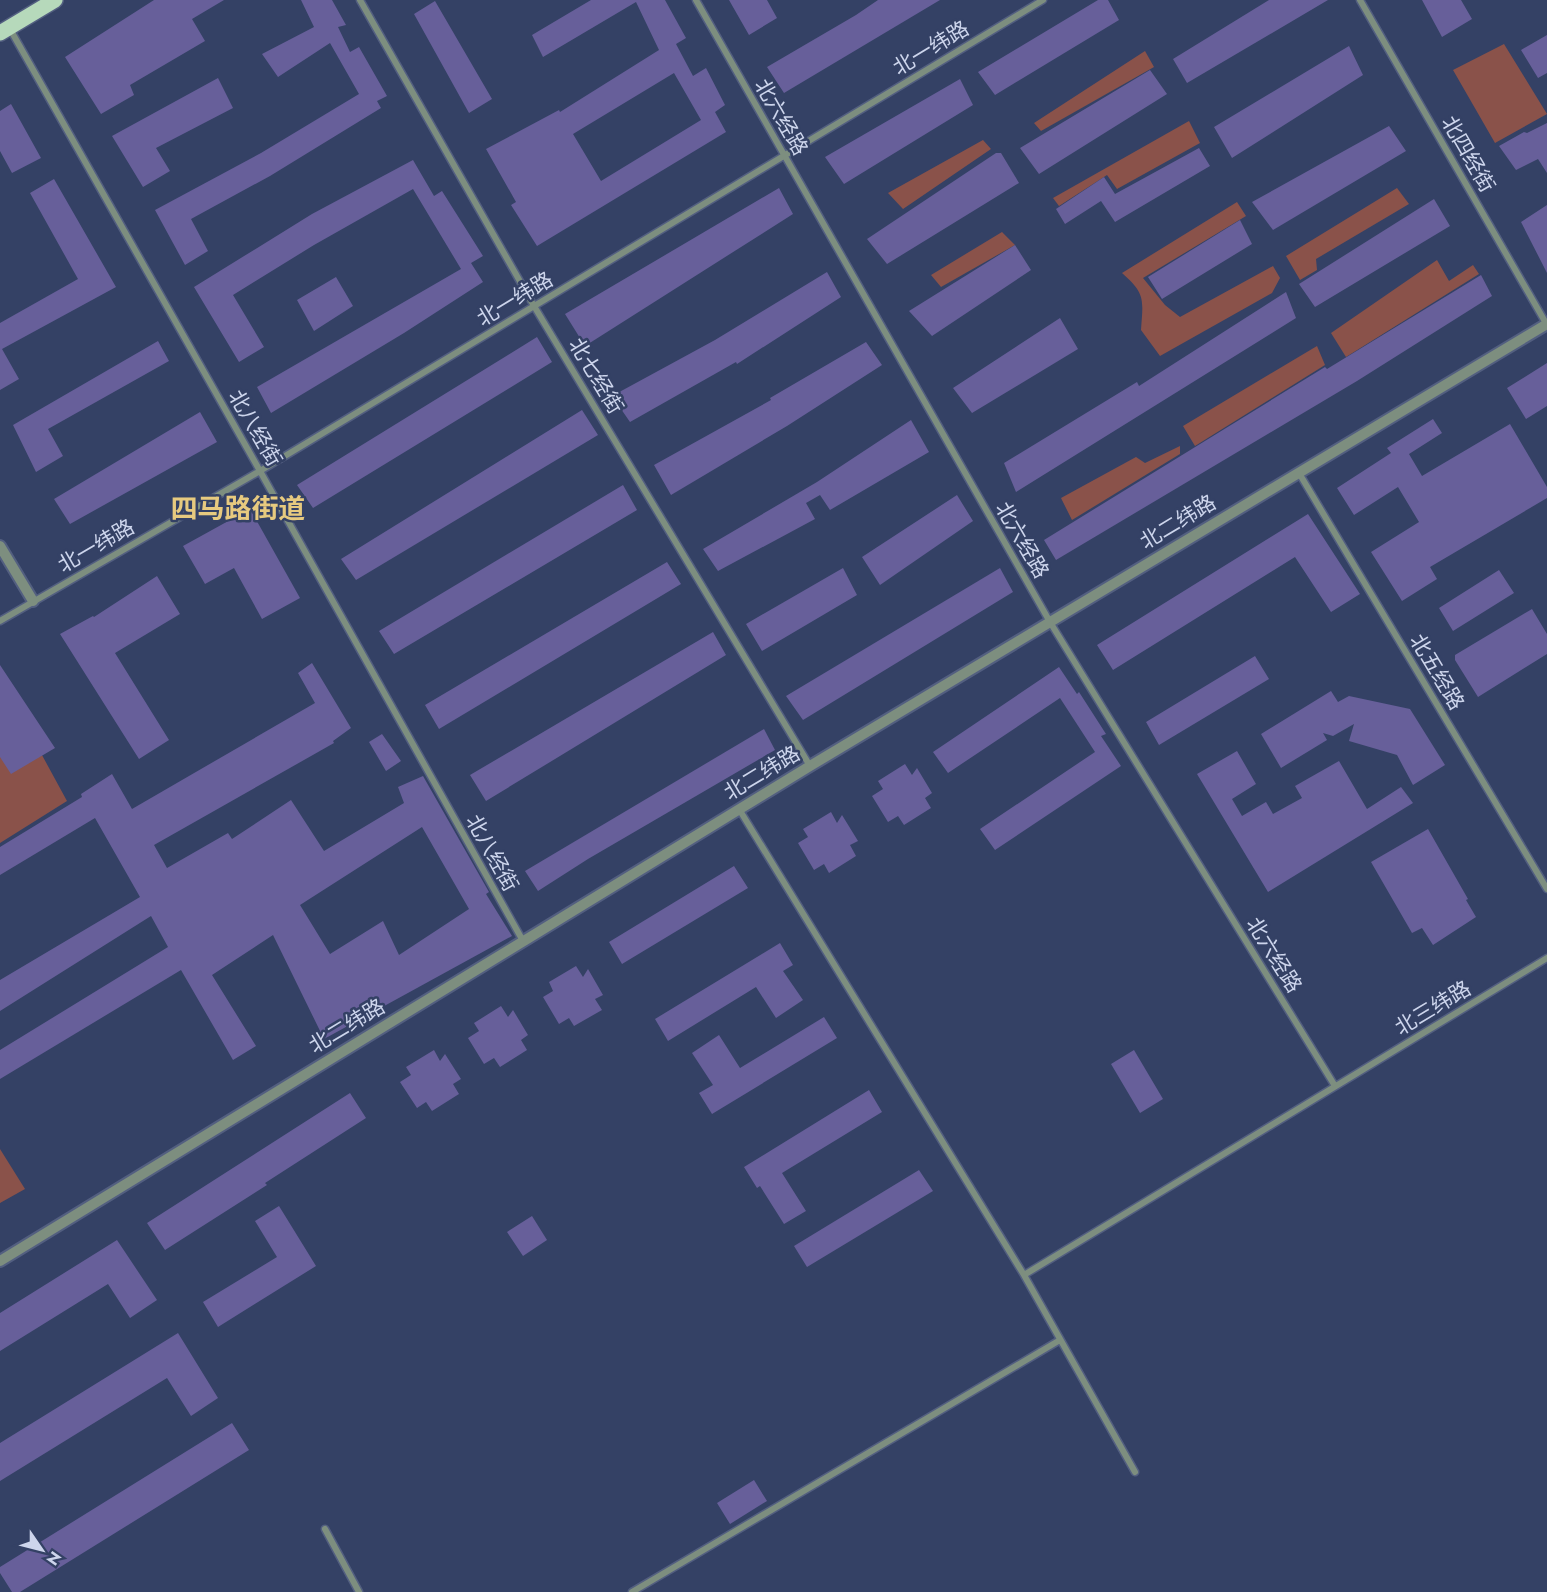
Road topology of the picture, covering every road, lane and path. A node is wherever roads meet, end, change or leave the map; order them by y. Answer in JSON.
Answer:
{"nodes":[{"id":1,"x":55,"y":0,"type":"edge"},
{"id":2,"x":360,"y":0,"type":"edge"},
{"id":3,"x":696,"y":0,"type":"edge"},
{"id":4,"x":1043,"y":0,"type":"edge"},
{"id":5,"x":1360,"y":0,"type":"edge"},
{"id":6,"x":1031,"y":3,"type":"edge"},
{"id":7,"x":4,"y":30,"type":"edge"},
{"id":8,"x":784,"y":156,"type":"junction"},
{"id":9,"x":534,"y":306,"type":"junction"},
{"id":10,"x":1547,"y":324,"type":"edge"},
{"id":11,"x":260,"y":471,"type":"junction"},
{"id":12,"x":1299,"y":473,"type":"junction"},
{"id":13,"x":0,"y":546,"type":"edge"},
{"id":14,"x":33,"y":601,"type":"junction"},
{"id":15,"x":0,"y":621,"type":"edge"},
{"id":16,"x":1050,"y":622,"type":"junction"},
{"id":17,"x":810,"y":765,"type":"junction"},
{"id":18,"x":739,"y":809,"type":"junction"},
{"id":19,"x":1547,"y":889,"type":"edge"},
{"id":20,"x":523,"y":941,"type":"junction"},
{"id":21,"x":1547,"y":958,"type":"edge"},
{"id":22,"x":1335,"y":1086,"type":"junction"},
{"id":23,"x":0,"y":1261,"type":"edge"},
{"id":24,"x":1024,"y":1275,"type":"junction"},
{"id":25,"x":1060,"y":1340,"type":"junction"},
{"id":26,"x":1135,"y":1472,"type":"dead end"},
{"id":27,"x":325,"y":1528,"type":"dead end"},
{"id":28,"x":359,"y":1592,"type":"edge"},
{"id":29,"x":632,"y":1592,"type":"edge"}],
"edges":[{"from":1,"to":7,"type":"main road"},
{"from":2,"to":9,"type":"street","name":"北七经街"},
{"from":3,"to":8,"type":"street","name":"北六经路"},
{"from":4,"to":6,"type":"street","name":"北一纬路"},
{"from":5,"to":10,"type":"street","name":"北四经街"},
{"from":6,"to":8,"type":"street","name":"北一纬路"},
{"from":7,"to":11,"type":"street","name":"北八经街"},
{"from":8,"to":9,"type":"street","name":"北一纬路"},
{"from":8,"to":16,"type":"street","name":"北六经路"},
{"from":9,"to":11,"type":"street","name":"北一纬路"},
{"from":9,"to":17,"type":"street","name":"北七经街"},
{"from":10,"to":12,"type":"street","name":"北二纬路"},
{"from":11,"to":14,"type":"street","name":"北一纬路"},
{"from":11,"to":20,"type":"street","name":"北八经街"},
{"from":12,"to":16,"type":"street","name":"北二纬路"},
{"from":12,"to":19,"type":"street","name":"北五经路"},
{"from":13,"to":14,"type":"street"},
{"from":14,"to":15,"type":"street","name":"北一纬路"},
{"from":16,"to":17,"type":"street","name":"北二纬路"},
{"from":16,"to":22,"type":"street","name":"北六经路"},
{"from":17,"to":18,"type":"street","name":"北二纬路"},
{"from":18,"to":20,"type":"street","name":"北二纬路"},
{"from":18,"to":24,"type":"street"},
{"from":20,"to":23,"type":"street","name":"北二纬路"},
{"from":21,"to":22,"type":"street","name":"北三纬路"},
{"from":22,"to":24,"type":"street","name":"北三纬路"},
{"from":24,"to":25,"type":"street"},
{"from":25,"to":26,"type":"street"},
{"from":25,"to":29,"type":"street"},
{"from":27,"to":28,"type":"street"}]}
